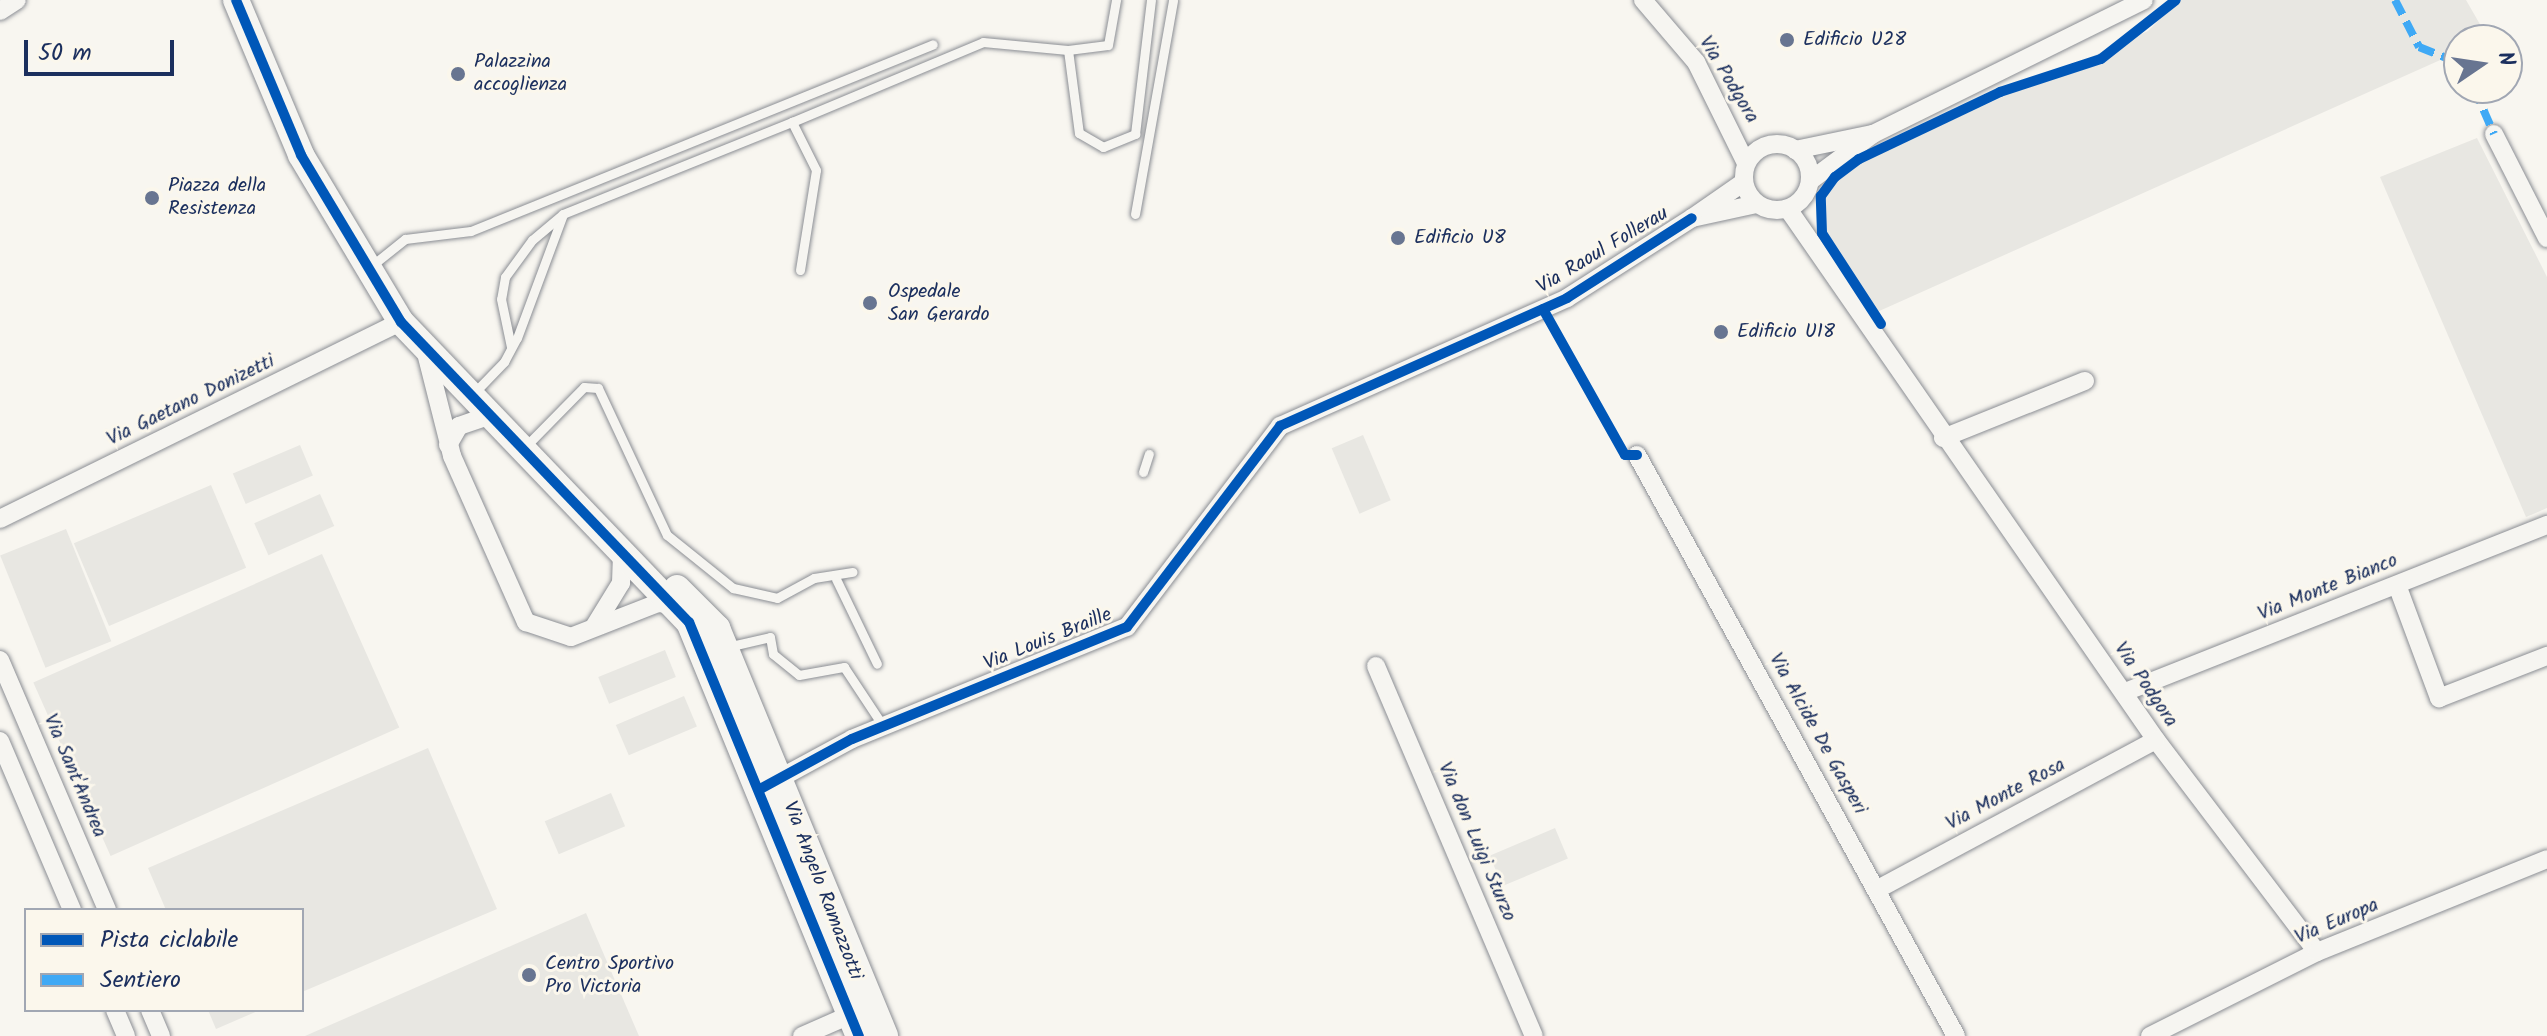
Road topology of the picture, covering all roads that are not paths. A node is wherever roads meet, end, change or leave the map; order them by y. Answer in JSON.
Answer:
{"nodes":[{"id":1,"x":17,"y":0,"type":"edge"},
{"id":2,"x":236,"y":0,"type":"edge"},
{"id":3,"x":1116,"y":0,"type":"edge"},
{"id":4,"x":1151,"y":0,"type":"edge"},
{"id":5,"x":1173,"y":0,"type":"edge"},
{"id":6,"x":1643,"y":0,"type":"edge"},
{"id":7,"x":2144,"y":0,"type":"edge"},
{"id":8,"x":0,"y":11,"type":"edge"},
{"id":9,"x":933,"y":44,"type":"dead end"},
{"id":10,"x":1068,"y":50,"type":"junction"},
{"id":11,"x":792,"y":122,"type":"junction"},
{"id":12,"x":1873,"y":134,"type":"junction"},
{"id":13,"x":2494,"y":134,"type":"dead end"},
{"id":14,"x":1795,"y":150,"type":"junction"},
{"id":15,"x":1746,"y":163,"type":"junction"},
{"id":16,"x":1811,"y":180,"type":"junction"},
{"id":17,"x":1744,"y":182,"type":"junction"},
{"id":18,"x":1757,"y":204,"type":"junction"},
{"id":19,"x":1788,"y":209,"type":"junction"},
{"id":20,"x":563,"y":214,"type":"junction"},
{"id":21,"x":1135,"y":214,"type":"dead end"},
{"id":22,"x":1692,"y":218,"type":"junction"},
{"id":23,"x":2547,"y":238,"type":"edge"},
{"id":24,"x":368,"y":270,"type":"junction"},
{"id":25,"x":800,"y":270,"type":"dead end"},
{"id":26,"x":401,"y":322,"type":"junction"},
{"id":27,"x":1489,"y":332,"type":"joint"},
{"id":28,"x":511,"y":347,"type":"junction"},
{"id":29,"x":426,"y":353,"type":"junction"},
{"id":30,"x":2085,"y":381,"type":"dead end"},
{"id":31,"x":477,"y":408,"type":"junction"},
{"id":32,"x":1943,"y":438,"type":"junction"},
{"id":33,"x":448,"y":445,"type":"junction"},
{"id":34,"x":520,"y":453,"type":"junction"},
{"id":35,"x":1149,"y":454,"type":"dead end"},
{"id":36,"x":1637,"y":455,"type":"dead end"},
{"id":37,"x":1143,"y":472,"type":"dead end"},
{"id":38,"x":0,"y":519,"type":"edge"},
{"id":39,"x":2547,"y":525,"type":"edge"},
{"id":40,"x":622,"y":548,"type":"junction"},
{"id":41,"x":853,"y":572,"type":"dead end"},
{"id":42,"x":836,"y":579,"type":"junction"},
{"id":43,"x":2397,"y":585,"type":"junction"},
{"id":44,"x":676,"y":605,"type":"junction"},
{"id":45,"x":589,"y":632,"type":"junction"},
{"id":46,"x":725,"y":647,"type":"junction"},
{"id":47,"x":2547,"y":656,"type":"edge"},
{"id":48,"x":0,"y":660,"type":"edge"},
{"id":49,"x":877,"y":664,"type":"dead end"},
{"id":50,"x":1376,"y":666,"type":"dead end"},
{"id":51,"x":2125,"y":692,"type":"junction"},
{"id":52,"x":883,"y":726,"type":"junction"},
{"id":53,"x":2156,"y":740,"type":"junction"},
{"id":54,"x":0,"y":741,"type":"edge"},
{"id":55,"x":771,"y":783,"type":"junction"},
{"id":56,"x":2547,"y":859,"type":"edge"},
{"id":57,"x":1878,"y":889,"type":"junction"},
{"id":58,"x":71,"y":908,"type":"edge"},
{"id":59,"x":106,"y":908,"type":"edge"},
{"id":60,"x":2317,"y":952,"type":"junction"},
{"id":61,"x":116,"y":1012,"type":"edge"},
{"id":62,"x":151,"y":1012,"type":"edge"},
{"id":63,"x":867,"y":1027,"type":"edge"},
{"id":64,"x":126,"y":1036,"type":"edge"},
{"id":65,"x":161,"y":1036,"type":"edge"},
{"id":66,"x":802,"y":1036,"type":"edge"},
{"id":67,"x":1534,"y":1036,"type":"edge"},
{"id":68,"x":1956,"y":1036,"type":"edge"},
{"id":69,"x":2150,"y":1036,"type":"edge"}],
"edges":[{"from":1,"to":8,"type":"street"},
{"from":2,"to":24,"type":"street"},
{"from":3,"to":10,"type":"lane"},
{"from":4,"to":10,"type":"lane"},
{"from":5,"to":21,"type":"lane"},
{"from":6,"to":15,"type":"street","name":"Via Podgora"},
{"from":7,"to":12,"type":"street"},
{"from":9,"to":24,"type":"lane"},
{"from":10,"to":11,"type":"lane"},
{"from":11,"to":20,"type":"lane"},
{"from":11,"to":25,"type":"lane"},
{"from":12,"to":14,"type":"street"},
{"from":12,"to":16,"type":"street"},
{"from":13,"to":23,"type":"street"},
{"from":14,"to":15,"type":"street"},
{"from":14,"to":16,"type":"street"},
{"from":15,"to":17,"type":"street"},
{"from":16,"to":19,"type":"street"},
{"from":17,"to":18,"type":"street"},
{"from":17,"to":22,"type":"street","name":"Via Raoul Follerau"},
{"from":18,"to":19,"type":"street"},
{"from":18,"to":22,"type":"street","name":"Via Raoul Follerau"},
{"from":19,"to":32,"type":"street","name":"Via Podgora"},
{"from":20,"to":28,"type":"lane"},
{"from":20,"to":28,"type":"lane"},
{"from":22,"to":27,"type":"street","name":"Via Raoul Follerau"},
{"from":24,"to":26,"type":"street"},
{"from":26,"to":29,"type":"street"},
{"from":26,"to":38,"type":"street","name":"Via Gaetano Donizetti"},
{"from":27,"to":52,"type":"street","name":"Via Louis Braille"},
{"from":28,"to":31,"type":"lane"},
{"from":29,"to":31,"type":"street"},
{"from":29,"to":33,"type":"street"},
{"from":30,"to":32,"type":"street"},
{"from":31,"to":33,"type":"street"},
{"from":31,"to":34,"type":"street"},
{"from":32,"to":51,"type":"street","name":"Via Podgora"},
{"from":33,"to":45,"type":"street"},
{"from":34,"to":40,"type":"street"},
{"from":34,"to":42,"type":"lane"},
{"from":35,"to":37,"type":"lane"},
{"from":36,"to":57,"type":"street","name":"Via Alcide De Gasperi"},
{"from":39,"to":43,"type":"street","name":"Via Monte Bianco"},
{"from":40,"to":44,"type":"street","name":"Via Angelo Ramazzotti"},
{"from":40,"to":45,"type":"street"},
{"from":40,"to":46,"type":"street","name":"Via Angelo Ramazzotti"},
{"from":41,"to":42,"type":"lane"},
{"from":42,"to":49,"type":"lane"},
{"from":43,"to":47,"type":"street"},
{"from":43,"to":51,"type":"street","name":"Via Monte Bianco"},
{"from":44,"to":45,"type":"street"},
{"from":44,"to":55,"type":"street","name":"Via Angelo Ramazzotti"},
{"from":46,"to":52,"type":"lane"},
{"from":46,"to":55,"type":"street","name":"Via Angelo Ramazzotti"},
{"from":48,"to":59,"type":"street","name":"Via Sant'Andrea"},
{"from":50,"to":67,"type":"street","name":"Via don Luigi Sturzo"},
{"from":51,"to":53,"type":"street","name":"Via Podgora"},
{"from":52,"to":55,"type":"street","name":"Via Louis Braille"},
{"from":53,"to":57,"type":"street","name":"Via Monte Rosa"},
{"from":53,"to":60,"type":"street","name":"Via Podgora"},
{"from":54,"to":58,"type":"street"},
{"from":55,"to":63,"type":"street","name":"Via Angelo Ramazzotti"},
{"from":56,"to":60,"type":"street","name":"Via Europa"},
{"from":57,"to":68,"type":"street","name":"Via Alcide De Gasperi"},
{"from":60,"to":69,"type":"street","name":"Via Europa"},
{"from":61,"to":64,"type":"street"},
{"from":62,"to":65,"type":"street"},
{"from":63,"to":66,"type":"street"}]}
